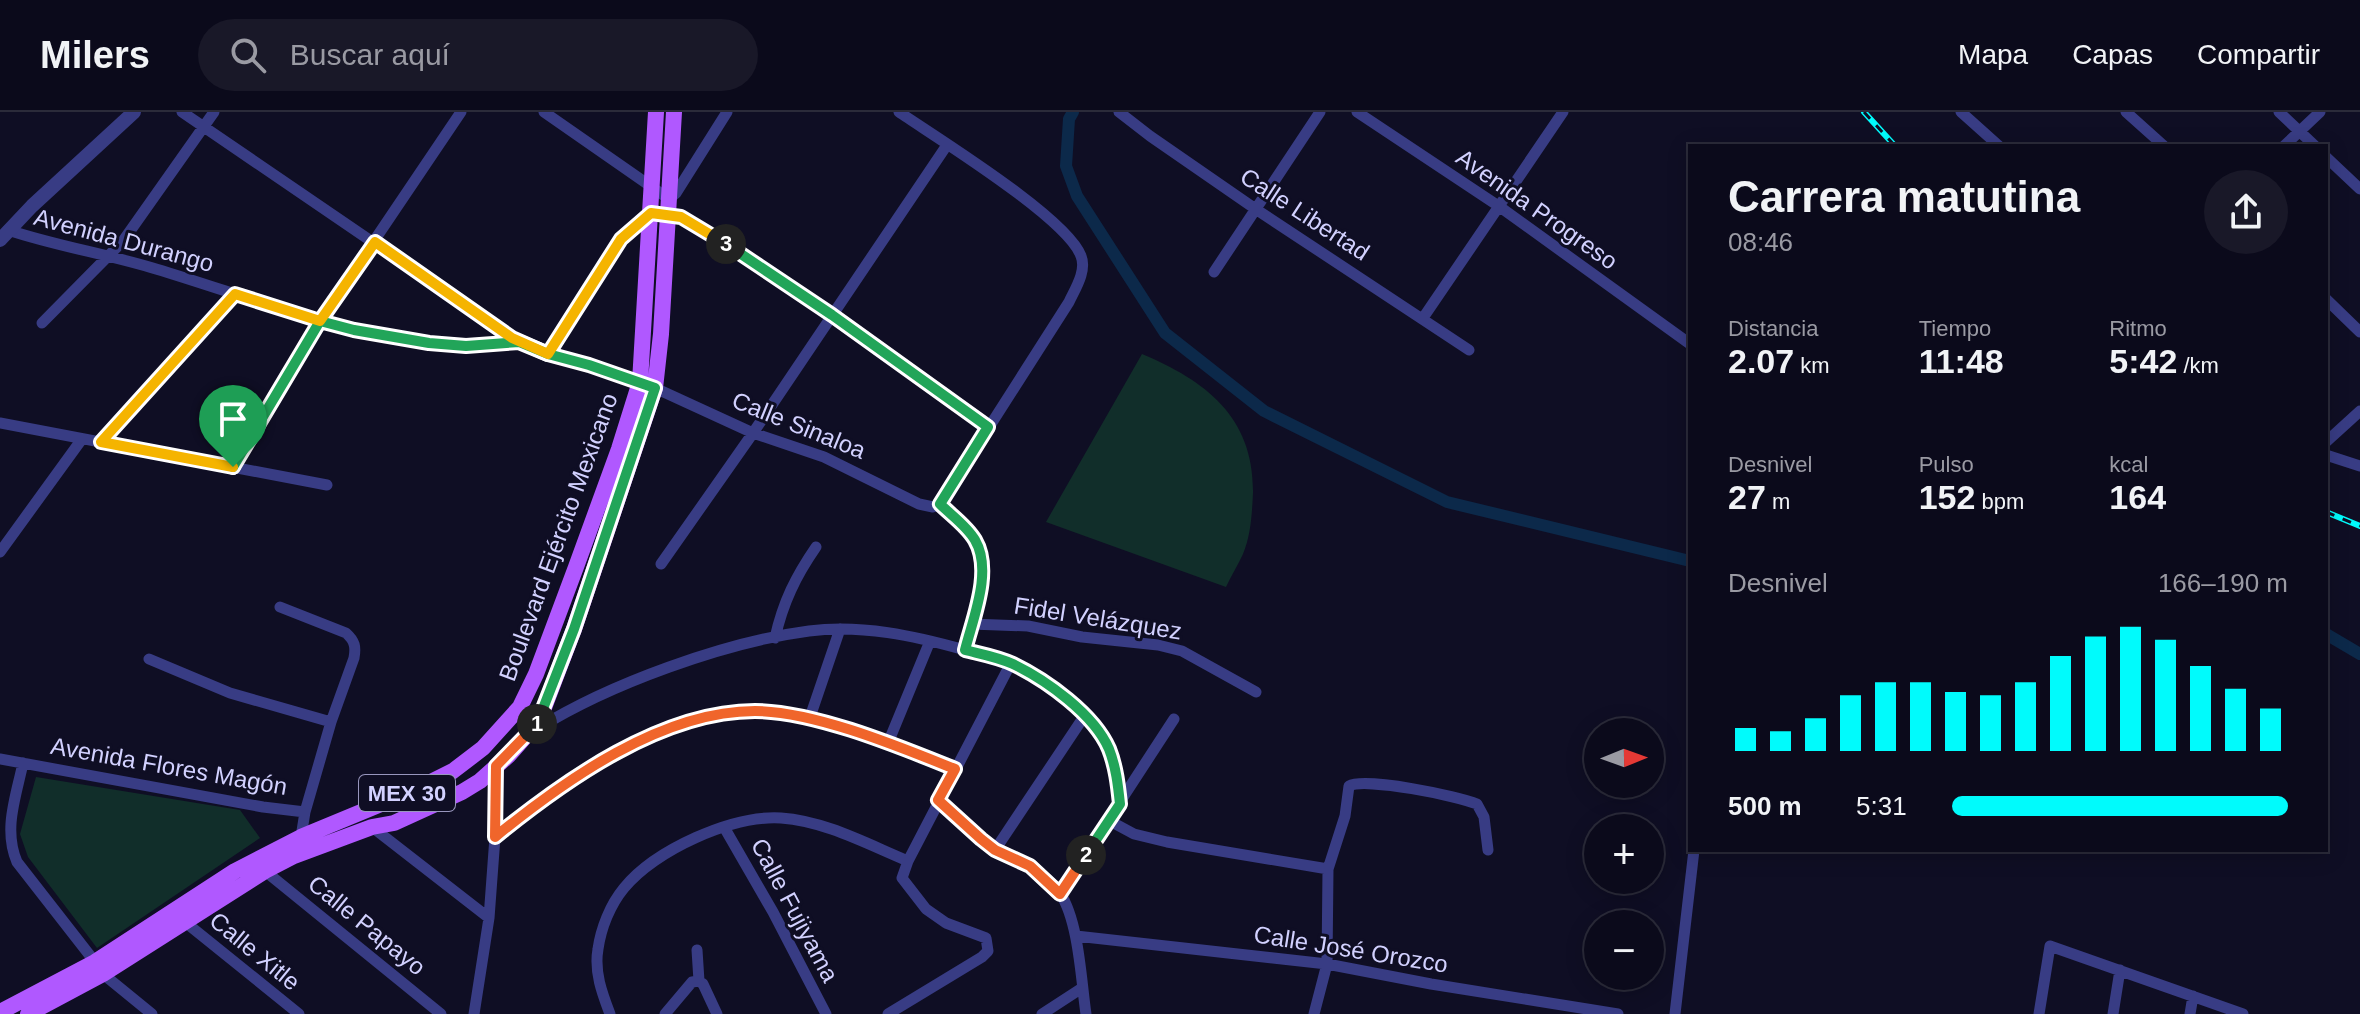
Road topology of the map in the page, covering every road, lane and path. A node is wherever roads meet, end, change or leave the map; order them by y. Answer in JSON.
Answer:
{"nodes":[{"id":1,"x":134,"y":112,"type":"edge"},
{"id":2,"x":182,"y":112,"type":"edge"},
{"id":3,"x":214,"y":112,"type":"edge"},
{"id":4,"x":461,"y":112,"type":"edge"},
{"id":5,"x":544,"y":112,"type":"edge"},
{"id":6,"x":656,"y":112,"type":"edge"},
{"id":7,"x":674,"y":112,"type":"edge"},
{"id":8,"x":727,"y":112,"type":"edge"},
{"id":9,"x":899,"y":112,"type":"edge"},
{"id":10,"x":1119,"y":112,"type":"edge"},
{"id":11,"x":1320,"y":112,"type":"edge"},
{"id":12,"x":1357,"y":112,"type":"edge"},
{"id":13,"x":1563,"y":112,"type":"edge"},
{"id":14,"x":1961,"y":112,"type":"edge"},
{"id":15,"x":2126,"y":112,"type":"edge"},
{"id":16,"x":2279,"y":112,"type":"edge"},
{"id":17,"x":2320,"y":112,"type":"edge"},
{"id":18,"x":203,"y":126,"type":"junction"},
{"id":19,"x":2299,"y":131,"type":"junction"},
{"id":20,"x":1997,"y":144,"type":"edge"},
{"id":21,"x":2162,"y":144,"type":"edge"},
{"id":22,"x":2286,"y":144,"type":"edge"},
{"id":23,"x":2313,"y":144,"type":"edge"},
{"id":24,"x":947,"y":145,"type":"junction"},
{"id":25,"x":2328,"y":159,"type":"edge"},
{"id":26,"x":651,"y":188,"type":"junction"},
{"id":27,"x":2360,"y":189,"type":"edge"},
{"id":28,"x":669,"y":207,"type":"junction"},
{"id":29,"x":1500,"y":207,"type":"junction"},
{"id":30,"x":1257,"y":210,"type":"junction"},
{"id":31,"x":651,"y":213,"type":"junction"},
{"id":32,"x":3,"y":232,"type":"edge"},
{"id":33,"x":375,"y":242,"type":"junction"},
{"id":34,"x":109,"y":256,"type":"junction"},
{"id":35,"x":1214,"y":272,"type":"dead end"},
{"id":36,"x":235,"y":294,"type":"junction"},
{"id":37,"x":2328,"y":301,"type":"edge"},
{"id":38,"x":832,"y":315,"type":"junction"},
{"id":39,"x":1423,"y":318,"type":"junction"},
{"id":40,"x":320,"y":321,"type":"junction"},
{"id":41,"x":42,"y":323,"type":"dead end"},
{"id":42,"x":2360,"y":332,"type":"edge"},
{"id":43,"x":519,"y":342,"type":"junction"},
{"id":44,"x":1688,"y":343,"type":"edge"},
{"id":45,"x":1469,"y":350,"type":"dead end"},
{"id":46,"x":548,"y":354,"type":"junction"},
{"id":47,"x":648,"y":385,"type":"junction"},
{"id":48,"x":2360,"y":411,"type":"edge"},
{"id":49,"x":0,"y":423,"type":"edge"},
{"id":50,"x":988,"y":427,"type":"junction"},
{"id":51,"x":753,"y":433,"type":"junction"},
{"id":52,"x":82,"y":439,"type":"junction"},
{"id":53,"x":2328,"y":440,"type":"edge"},
{"id":54,"x":101,"y":442,"type":"junction"},
{"id":55,"x":2328,"y":456,"type":"edge"},
{"id":56,"x":2360,"y":466,"type":"edge"},
{"id":57,"x":233,"y":467,"type":"junction"},
{"id":58,"x":327,"y":485,"type":"dead end"},
{"id":59,"x":940,"y":504,"type":"junction"},
{"id":60,"x":816,"y":547,"type":"dead end"},
{"id":61,"x":0,"y":552,"type":"edge"},
{"id":62,"x":661,"y":564,"type":"dead end"},
{"id":63,"x":280,"y":607,"type":"dead end"},
{"id":64,"x":971,"y":624,"type":"junction"},
{"id":65,"x":840,"y":629,"type":"junction"},
{"id":66,"x":775,"y":638,"type":"junction"},
{"id":67,"x":930,"y":641,"type":"junction"},
{"id":68,"x":965,"y":650,"type":"junction"},
{"id":69,"x":149,"y":659,"type":"dead end"},
{"id":70,"x":1011,"y":663,"type":"junction"},
{"id":71,"x":1256,"y":692,"type":"dead end"},
{"id":72,"x":1085,"y":715,"type":"junction"},
{"id":73,"x":1174,"y":719,"type":"dead end"},
{"id":74,"x":809,"y":720,"type":"junction"},
{"id":75,"x":331,"y":722,"type":"junction"},
{"id":76,"x":529,"y":733,"type":"junction"},
{"id":77,"x":888,"y":743,"type":"junction"},
{"id":78,"x":0,"y":759,"type":"edge"},
{"id":79,"x":23,"y":763,"type":"junction"},
{"id":80,"x":496,"y":766,"type":"junction"},
{"id":81,"x":955,"y":769,"type":"junction"},
{"id":82,"x":938,"y":800,"type":"junction"},
{"id":83,"x":1120,"y":804,"type":"junction"},
{"id":84,"x":305,"y":812,"type":"junction"},
{"id":85,"x":1108,"y":820,"type":"junction"},
{"id":86,"x":372,"y":827,"type":"junction"},
{"id":87,"x":724,"y":827,"type":"junction"},
{"id":88,"x":301,"y":837,"type":"junction"},
{"id":89,"x":495,"y":837,"type":"junction"},
{"id":90,"x":995,"y":850,"type":"junction"},
{"id":91,"x":1488,"y":850,"type":"dead end"},
{"id":92,"x":1694,"y":852,"type":"edge"},
{"id":93,"x":908,"y":861,"type":"junction"},
{"id":94,"x":1328,"y":869,"type":"junction"},
{"id":95,"x":265,"y":871,"type":"junction"},
{"id":96,"x":1060,"y":894,"type":"junction"},
{"id":97,"x":489,"y":918,"type":"junction"},
{"id":98,"x":185,"y":922,"type":"junction"},
{"id":99,"x":1076,"y":936,"type":"junction"},
{"id":100,"x":697,"y":950,"type":"dead end"},
{"id":101,"x":1327,"y":964,"type":"junction"},
{"id":102,"x":99,"y":968,"type":"junction"},
{"id":103,"x":2120,"y":970,"type":"junction"},
{"id":104,"x":699,"y":981,"type":"junction"},
{"id":105,"x":1082,"y":988,"type":"junction"},
{"id":106,"x":2193,"y":996,"type":"junction"},
{"id":107,"x":2,"y":1008,"type":"edge"},
{"id":108,"x":28,"y":1014,"type":"edge"},
{"id":109,"x":152,"y":1014,"type":"edge"},
{"id":110,"x":299,"y":1014,"type":"edge"},
{"id":111,"x":441,"y":1014,"type":"edge"},
{"id":112,"x":474,"y":1014,"type":"edge"},
{"id":113,"x":610,"y":1014,"type":"edge"},
{"id":114,"x":665,"y":1014,"type":"edge"},
{"id":115,"x":717,"y":1014,"type":"edge"},
{"id":116,"x":826,"y":1014,"type":"edge"},
{"id":117,"x":888,"y":1014,"type":"edge"},
{"id":118,"x":1042,"y":1014,"type":"edge"},
{"id":119,"x":1086,"y":1014,"type":"edge"},
{"id":120,"x":1314,"y":1014,"type":"edge"},
{"id":121,"x":1618,"y":1014,"type":"edge"},
{"id":122,"x":1675,"y":1014,"type":"edge"},
{"id":123,"x":2039,"y":1014,"type":"edge"},
{"id":124,"x":2113,"y":1014,"type":"edge"},
{"id":125,"x":2190,"y":1014,"type":"edge"},
{"id":126,"x":2243,"y":1014,"type":"edge"}],
"edges":[{"from":1,"to":32,"type":"street"},
{"from":2,"to":18,"type":"street"},
{"from":3,"to":18,"type":"street"},
{"from":4,"to":33,"type":"street"},
{"from":5,"to":26,"type":"street"},
{"from":6,"to":26,"type":"main road","name":"Boulevard Ejército Mexicano","number":"MEX 30"},
{"from":7,"to":28,"type":"main road","name":"Boulevard Ejército Mexicano","number":"MEX 30"},
{"from":8,"to":28,"type":"street"},
{"from":9,"to":24,"type":"street"},
{"from":10,"to":30,"type":"street","name":"Calle Libertad"},
{"from":11,"to":30,"type":"street"},
{"from":12,"to":29,"type":"street","name":"Avenida Progreso"},
{"from":13,"to":29,"type":"street"},
{"from":14,"to":20,"type":"street"},
{"from":15,"to":21,"type":"street"},
{"from":16,"to":19,"type":"street"},
{"from":17,"to":19,"type":"street"},
{"from":18,"to":33,"type":"street"},
{"from":18,"to":34,"type":"street"},
{"from":19,"to":22,"type":"street"},
{"from":19,"to":23,"type":"street"},
{"from":24,"to":38,"type":"street"},
{"from":24,"to":50,"type":"street"},
{"from":25,"to":27,"type":"street"},
{"from":26,"to":28,"type":"street"},
{"from":26,"to":31,"type":"main road","name":"Boulevard Ejército Mexicano","number":"MEX 30"},
{"from":28,"to":31,"type":"street"},
{"from":28,"to":38,"type":"street"},
{"from":28,"to":47,"type":"main road","name":"Boulevard Ejército Mexicano","number":"MEX 30"},
{"from":29,"to":39,"type":"street"},
{"from":29,"to":44,"type":"street","name":"Avenida Progreso"},
{"from":30,"to":35,"type":"street"},
{"from":30,"to":39,"type":"street","name":"Calle Libertad"},
{"from":31,"to":46,"type":"street"},
{"from":31,"to":47,"type":"main road","name":"Boulevard Ejército Mexicano","number":"MEX 30"},
{"from":32,"to":34,"type":"street","name":"Avenida Durango"},
{"from":33,"to":40,"type":"street"},
{"from":33,"to":43,"type":"street"},
{"from":34,"to":36,"type":"street","name":"Avenida Durango"},
{"from":34,"to":41,"type":"street"},
{"from":36,"to":40,"type":"street","name":"Avenida Durango"},
{"from":36,"to":54,"type":"street"},
{"from":37,"to":42,"type":"street"},
{"from":38,"to":50,"type":"street"},
{"from":38,"to":51,"type":"street"},
{"from":39,"to":45,"type":"street","name":"Calle Libertad"},
{"from":40,"to":43,"type":"street","name":"Avenida Durango"},
{"from":40,"to":57,"type":"street"},
{"from":43,"to":46,"type":"street","name":"Calle Sinaloa"},
{"from":46,"to":47,"type":"street","name":"Calle Sinaloa"},
{"from":47,"to":51,"type":"street","name":"Calle Sinaloa"},
{"from":47,"to":76,"type":"main road","name":"Boulevard Ejército Mexicano","number":"MEX 30"},
{"from":47,"to":88,"type":"main road","name":"Boulevard Ejército Mexicano","number":"MEX 30"},
{"from":48,"to":53,"type":"street"},
{"from":49,"to":52,"type":"street"},
{"from":50,"to":59,"type":"street"},
{"from":51,"to":59,"type":"street","name":"Calle Sinaloa"},
{"from":51,"to":62,"type":"street"},
{"from":52,"to":54,"type":"street"},
{"from":52,"to":61,"type":"street"},
{"from":54,"to":57,"type":"street"},
{"from":55,"to":56,"type":"street"},
{"from":57,"to":58,"type":"street"},
{"from":59,"to":64,"type":"street"},
{"from":60,"to":66,"type":"street"},
{"from":63,"to":75,"type":"street"},
{"from":64,"to":68,"type":"street"},
{"from":64,"to":71,"type":"street","name":"Fidel Velázquez"},
{"from":65,"to":66,"type":"street"},
{"from":65,"to":67,"type":"street"},
{"from":65,"to":74,"type":"street"},
{"from":66,"to":76,"type":"street"},
{"from":67,"to":68,"type":"street"},
{"from":67,"to":77,"type":"street"},
{"from":68,"to":70,"type":"street"},
{"from":69,"to":75,"type":"street"},
{"from":70,"to":72,"type":"street"},
{"from":70,"to":81,"type":"street"},
{"from":72,"to":83,"type":"street"},
{"from":72,"to":90,"type":"street"},
{"from":73,"to":83,"type":"street"},
{"from":74,"to":77,"type":"street"},
{"from":74,"to":89,"type":"street"},
{"from":75,"to":84,"type":"street"},
{"from":76,"to":80,"type":"main road","name":"Boulevard Ejército Mexicano","number":"MEX 30"},
{"from":77,"to":81,"type":"street"},
{"from":78,"to":79,"type":"street","name":"Avenida Flores Magón"},
{"from":79,"to":84,"type":"street","name":"Avenida Flores Magón"},
{"from":79,"to":102,"type":"street"},
{"from":80,"to":86,"type":"main road","name":"Boulevard Ejército Mexicano","number":"MEX 30"},
{"from":80,"to":89,"type":"street"},
{"from":81,"to":82,"type":"street"},
{"from":82,"to":90,"type":"street"},
{"from":82,"to":93,"type":"street"},
{"from":83,"to":85,"type":"street"},
{"from":84,"to":88,"type":"street","name":"Avenida Flores Magón"},
{"from":85,"to":94,"type":"street"},
{"from":85,"to":96,"type":"street"},
{"from":86,"to":95,"type":"main road","name":"Boulevard Ejército Mexicano","number":"MEX 30"},
{"from":86,"to":97,"type":"street"},
{"from":87,"to":93,"type":"street"},
{"from":87,"to":113,"type":"street"},
{"from":87,"to":116,"type":"street","name":"Calle Fujiyama"},
{"from":88,"to":102,"type":"main road","name":"Boulevard Ejército Mexicano","number":"MEX 30"},
{"from":89,"to":97,"type":"street"},
{"from":90,"to":96,"type":"street"},
{"from":91,"to":94,"type":"street"},
{"from":92,"to":122,"type":"street"},
{"from":93,"to":117,"type":"street"},
{"from":94,"to":101,"type":"street"},
{"from":95,"to":98,"type":"main road","name":"Boulevard Ejército Mexicano","number":"MEX 30"},
{"from":95,"to":111,"type":"street","name":"Calle Papayo"},
{"from":96,"to":99,"type":"street"},
{"from":97,"to":112,"type":"street"},
{"from":98,"to":102,"type":"main road","name":"Boulevard Ejército Mexicano","number":"MEX 30"},
{"from":98,"to":110,"type":"street","name":"Calle Xitle"},
{"from":99,"to":101,"type":"street","name":"Calle José Orozco"},
{"from":99,"to":105,"type":"street"},
{"from":100,"to":104,"type":"street"},
{"from":101,"to":120,"type":"street"},
{"from":101,"to":121,"type":"street","name":"Calle José Orozco"},
{"from":102,"to":107,"type":"main road","name":"Boulevard Ejército Mexicano","number":"MEX 30"},
{"from":102,"to":108,"type":"main road","name":"Boulevard Ejército Mexicano","number":"MEX 30"},
{"from":102,"to":109,"type":"street"},
{"from":103,"to":106,"type":"street"},
{"from":103,"to":123,"type":"street"},
{"from":103,"to":124,"type":"street"},
{"from":104,"to":114,"type":"street"},
{"from":104,"to":115,"type":"street"},
{"from":105,"to":118,"type":"street"},
{"from":105,"to":119,"type":"street"},
{"from":106,"to":125,"type":"street"},
{"from":106,"to":126,"type":"street"}]}
